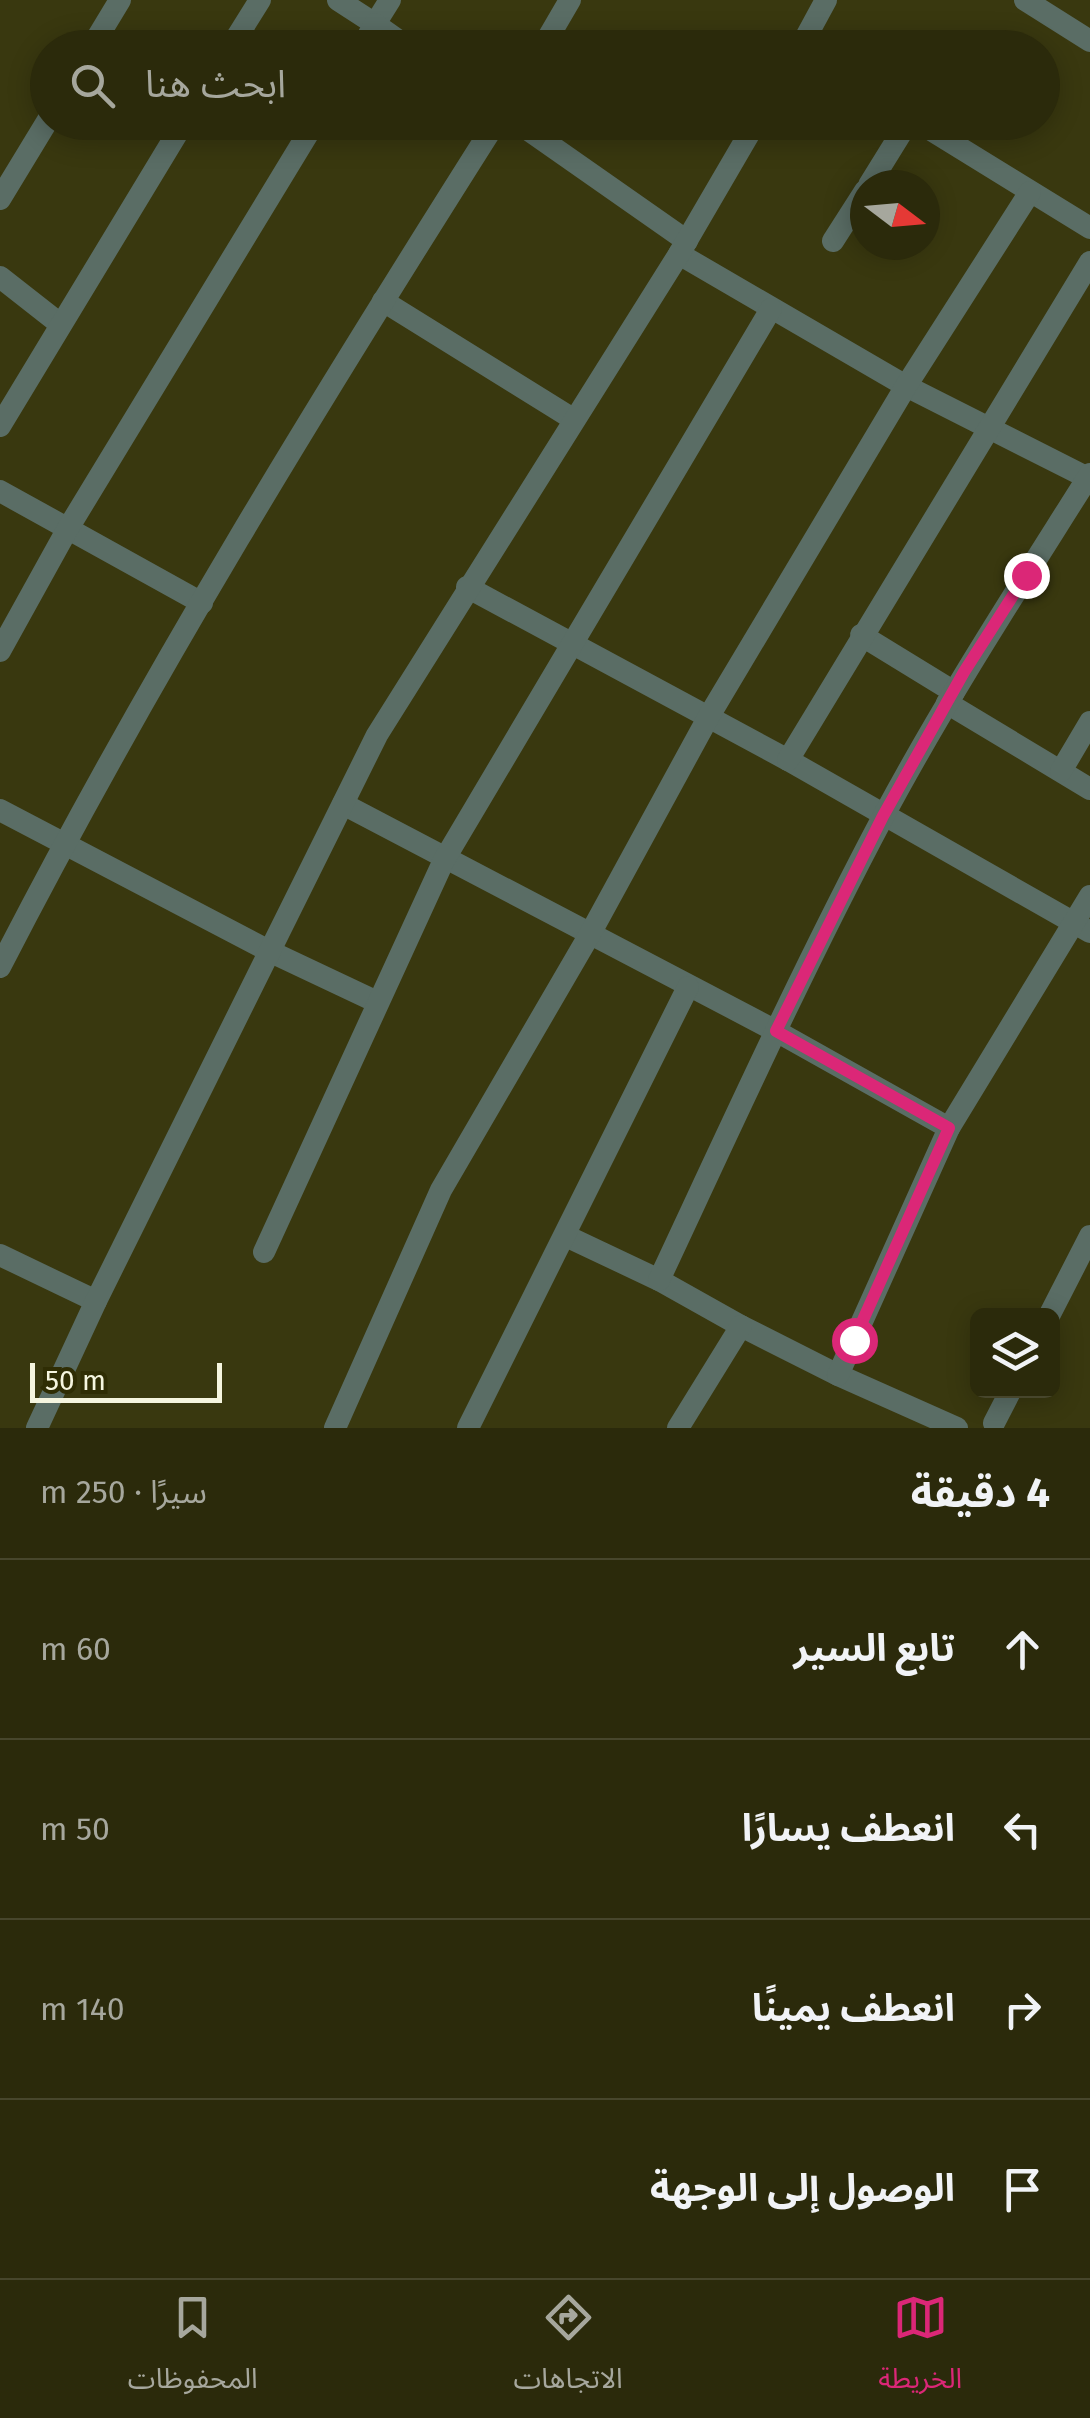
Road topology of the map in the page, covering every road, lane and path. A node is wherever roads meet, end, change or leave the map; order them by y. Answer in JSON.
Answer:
{"nodes":[{"id":1,"x":120,"y":0,"type":"edge"},
{"id":2,"x":260,"y":0,"type":"edge"},
{"id":3,"x":338,"y":0,"type":"edge"},
{"id":4,"x":390,"y":0,"type":"edge"},
{"id":5,"x":570,"y":0,"type":"edge"},
{"id":6,"x":826,"y":0,"type":"edge"},
{"id":7,"x":1026,"y":0,"type":"edge"},
{"id":8,"x":375,"y":24,"type":"junction"},
{"id":9,"x":102,"y":30,"type":"edge"},
{"id":10,"x":241,"y":30,"type":"edge"},
{"id":11,"x":371,"y":30,"type":"edge"},
{"id":12,"x":384,"y":30,"type":"edge"},
{"id":13,"x":552,"y":30,"type":"edge"},
{"id":14,"x":810,"y":30,"type":"edge"},
{"id":15,"x":1090,"y":41,"type":"edge"},
{"id":16,"x":36,"y":140,"type":"edge"},
{"id":17,"x":173,"y":140,"type":"edge"},
{"id":18,"x":304,"y":140,"type":"edge"},
{"id":19,"x":485,"y":140,"type":"edge"},
{"id":20,"x":541,"y":140,"type":"edge"},
{"id":21,"x":746,"y":140,"type":"edge"},
{"id":22,"x":897,"y":140,"type":"edge"},
{"id":23,"x":947,"y":140,"type":"edge"},
{"id":24,"x":878,"y":170,"type":"edge"},
{"id":25,"x":1030,"y":192,"type":"junction"},
{"id":26,"x":0,"y":199,"type":"edge"},
{"id":27,"x":850,"y":214,"type":"edge"},
{"id":28,"x":1090,"y":228,"type":"edge"},
{"id":29,"x":833,"y":241,"type":"dead end"},
{"id":30,"x":683,"y":248,"type":"junction"},
{"id":31,"x":1090,"y":262,"type":"edge"},
{"id":32,"x":0,"y":277,"type":"edge"},
{"id":33,"x":383,"y":301,"type":"junction"},
{"id":34,"x":771,"y":309,"type":"junction"},
{"id":35,"x":60,"y":324,"type":"junction"},
{"id":36,"x":906,"y":386,"type":"junction"},
{"id":37,"x":574,"y":419,"type":"junction"},
{"id":38,"x":0,"y":426,"type":"edge"},
{"id":39,"x":987,"y":426,"type":"junction"},
{"id":40,"x":1089,"y":477,"type":"edge"},
{"id":41,"x":0,"y":491,"type":"edge"},
{"id":42,"x":67,"y":530,"type":"junction"},
{"id":43,"x":467,"y":587,"type":"junction"},
{"id":44,"x":202,"y":603,"type":"junction"},
{"id":45,"x":861,"y":635,"type":"junction"},
{"id":46,"x":572,"y":642,"type":"junction"},
{"id":47,"x":0,"y":651,"type":"edge"},
{"id":48,"x":950,"y":697,"type":"junction"},
{"id":49,"x":709,"y":716,"type":"junction"},
{"id":50,"x":1090,"y":722,"type":"edge"},
{"id":51,"x":788,"y":760,"type":"junction"},
{"id":52,"x":1061,"y":772,"type":"junction"},
{"id":53,"x":1090,"y":788,"type":"edge"},
{"id":54,"x":343,"y":804,"type":"junction"},
{"id":55,"x":0,"y":810,"type":"edge"},
{"id":56,"x":883,"y":816,"type":"junction"},
{"id":57,"x":64,"y":842,"type":"junction"},
{"id":58,"x":444,"y":860,"type":"junction"},
{"id":59,"x":1090,"y":896,"type":"edge"},
{"id":60,"x":1082,"y":927,"type":"edge"},
{"id":61,"x":590,"y":934,"type":"junction"},
{"id":62,"x":270,"y":951,"type":"junction"},
{"id":63,"x":0,"y":967,"type":"edge"},
{"id":64,"x":688,"y":987,"type":"junction"},
{"id":65,"x":377,"y":1002,"type":"junction"},
{"id":66,"x":776,"y":1031,"type":"junction"},
{"id":67,"x":949,"y":1128,"type":"junction"},
{"id":68,"x":566,"y":1236,"type":"junction"},
{"id":69,"x":1090,"y":1236,"type":"edge"},
{"id":70,"x":264,"y":1252,"type":"dead end"},
{"id":71,"x":0,"y":1254,"type":"edge"},
{"id":72,"x":659,"y":1280,"type":"junction"},
{"id":73,"x":96,"y":1301,"type":"junction"},
{"id":74,"x":1053,"y":1308,"type":"edge"},
{"id":75,"x":741,"y":1326,"type":"junction"},
{"id":76,"x":838,"y":1375,"type":"junction"},
{"id":77,"x":1009,"y":1398,"type":"edge"},
{"id":78,"x":1000,"y":1426,"type":"edge"},
{"id":79,"x":37,"y":1428,"type":"edge"},
{"id":80,"x":335,"y":1428,"type":"edge"},
{"id":81,"x":468,"y":1428,"type":"edge"},
{"id":82,"x":678,"y":1428,"type":"edge"},
{"id":83,"x":957,"y":1428,"type":"edge"}],
"edges":[{"from":1,"to":9,"type":"street"},
{"from":2,"to":10,"type":"street"},
{"from":3,"to":8,"type":"street"},
{"from":4,"to":8,"type":"street"},
{"from":5,"to":13,"type":"street"},
{"from":6,"to":14,"type":"street"},
{"from":7,"to":15,"type":"street"},
{"from":8,"to":11,"type":"street"},
{"from":8,"to":12,"type":"street"},
{"from":16,"to":26,"type":"street"},
{"from":17,"to":35,"type":"street"},
{"from":18,"to":42,"type":"street"},
{"from":19,"to":33,"type":"street"},
{"from":20,"to":30,"type":"street"},
{"from":21,"to":30,"type":"street"},
{"from":22,"to":24,"type":"street"},
{"from":23,"to":25,"type":"street"},
{"from":25,"to":28,"type":"street"},
{"from":25,"to":36,"type":"street"},
{"from":27,"to":29,"type":"street"},
{"from":30,"to":34,"type":"street"},
{"from":30,"to":37,"type":"street"},
{"from":31,"to":39,"type":"street"},
{"from":32,"to":35,"type":"street"},
{"from":33,"to":37,"type":"street"},
{"from":33,"to":44,"type":"street"},
{"from":34,"to":36,"type":"street"},
{"from":34,"to":46,"type":"street"},
{"from":35,"to":38,"type":"street"},
{"from":36,"to":39,"type":"street"},
{"from":36,"to":49,"type":"street"},
{"from":37,"to":43,"type":"street"},
{"from":39,"to":40,"type":"street"},
{"from":39,"to":45,"type":"street"},
{"from":40,"to":48,"type":"street"},
{"from":41,"to":42,"type":"street"},
{"from":42,"to":44,"type":"street"},
{"from":42,"to":47,"type":"street"},
{"from":43,"to":46,"type":"street"},
{"from":43,"to":54,"type":"street"},
{"from":44,"to":57,"type":"street"},
{"from":45,"to":48,"type":"street"},
{"from":45,"to":51,"type":"street"},
{"from":46,"to":49,"type":"street"},
{"from":46,"to":58,"type":"street"},
{"from":48,"to":52,"type":"street"},
{"from":48,"to":56,"type":"street"},
{"from":49,"to":51,"type":"street"},
{"from":49,"to":61,"type":"street"},
{"from":50,"to":52,"type":"street"},
{"from":51,"to":56,"type":"street"},
{"from":52,"to":53,"type":"street"},
{"from":54,"to":58,"type":"street"},
{"from":54,"to":62,"type":"street"},
{"from":55,"to":57,"type":"street"},
{"from":56,"to":60,"type":"street"},
{"from":56,"to":66,"type":"street"},
{"from":57,"to":62,"type":"street"},
{"from":57,"to":63,"type":"street"},
{"from":58,"to":61,"type":"street"},
{"from":58,"to":65,"type":"street"},
{"from":59,"to":60,"type":"street"},
{"from":60,"to":67,"type":"street"},
{"from":61,"to":64,"type":"street"},
{"from":61,"to":80,"type":"street"},
{"from":62,"to":65,"type":"street"},
{"from":62,"to":73,"type":"street"},
{"from":64,"to":66,"type":"street"},
{"from":64,"to":68,"type":"street"},
{"from":65,"to":70,"type":"street"},
{"from":66,"to":67,"type":"street"},
{"from":66,"to":72,"type":"street"},
{"from":67,"to":76,"type":"street"},
{"from":68,"to":72,"type":"street"},
{"from":68,"to":81,"type":"street"},
{"from":69,"to":74,"type":"street"},
{"from":71,"to":73,"type":"street"},
{"from":72,"to":75,"type":"street"},
{"from":73,"to":79,"type":"street"},
{"from":75,"to":76,"type":"street"},
{"from":75,"to":82,"type":"street"},
{"from":76,"to":83,"type":"street"},
{"from":77,"to":78,"type":"street"}]}
